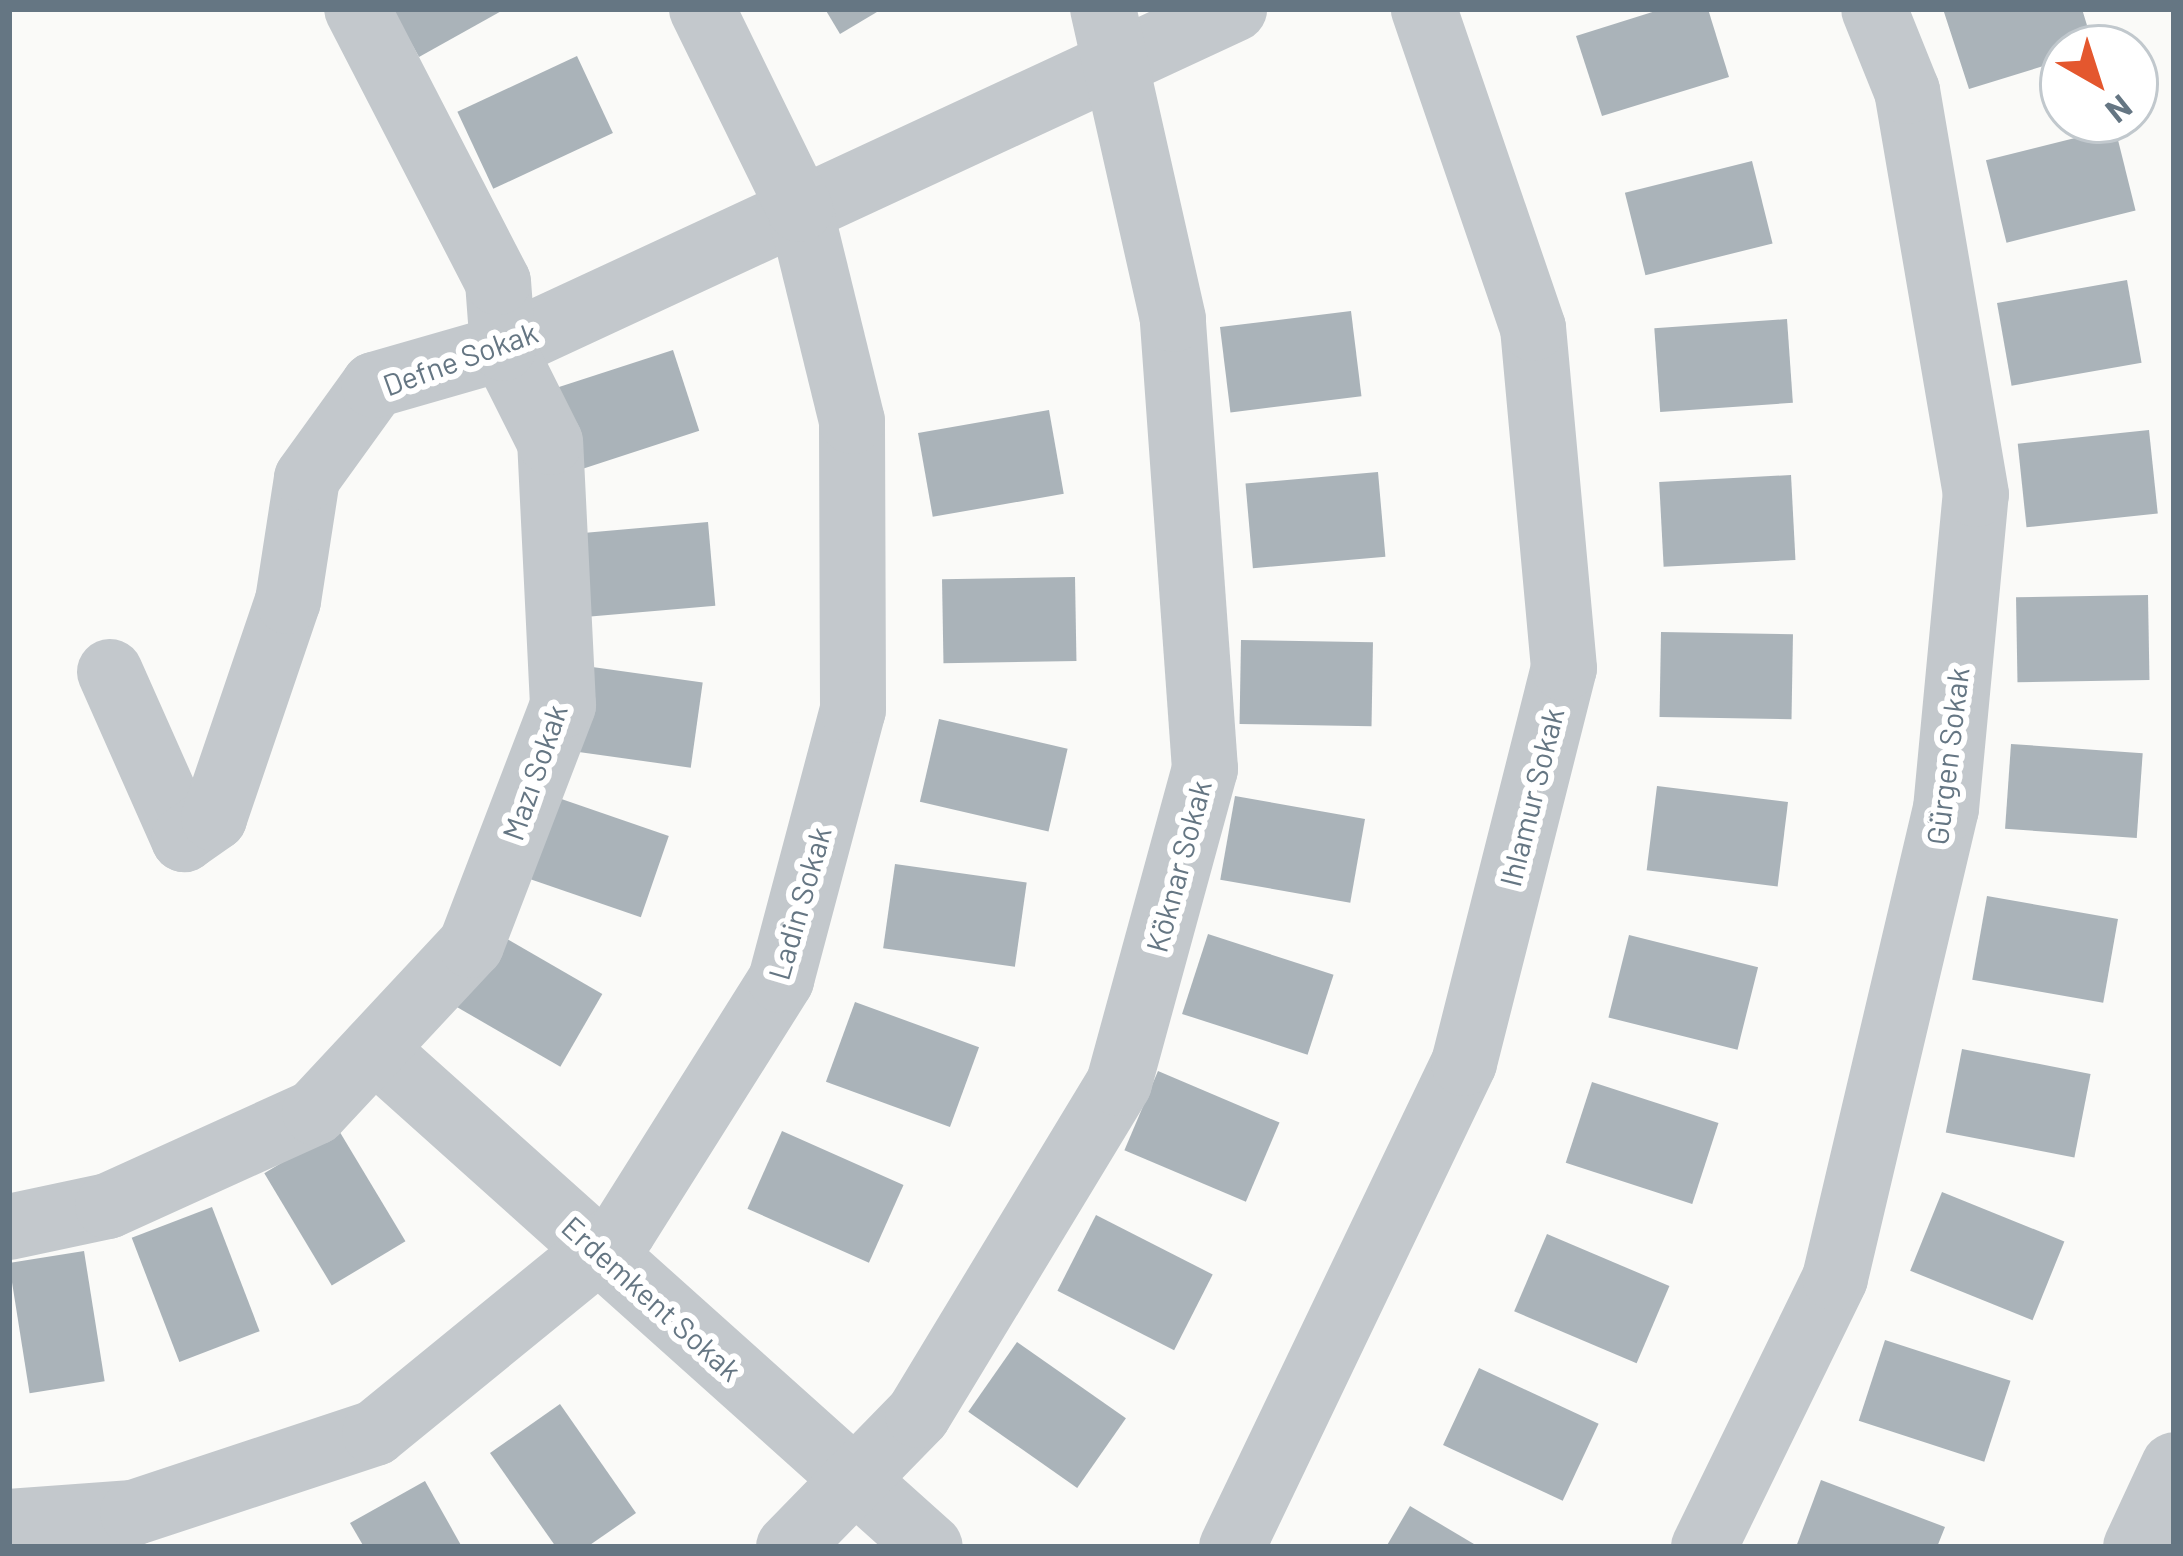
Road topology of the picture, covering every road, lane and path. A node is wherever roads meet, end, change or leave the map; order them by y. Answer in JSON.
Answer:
{"nodes":[{"id":1,"x":357,"y":9,"type":"edge"},
{"id":2,"x":702,"y":9,"type":"edge"},
{"id":3,"x":1234,"y":9,"type":"edge"},
{"id":4,"x":1424,"y":9,"type":"edge"},
{"id":5,"x":1874,"y":9,"type":"edge"},
{"id":6,"x":1109,"y":35,"type":"edge"},
{"id":7,"x":800,"y":209,"type":"junction"},
{"id":8,"x":503,"y":348,"type":"junction"},
{"id":9,"x":110,"y":672,"type":"dead end"},
{"id":10,"x":374,"y":1049,"type":"junction"},
{"id":11,"x":9,"y":1227,"type":"edge"},
{"id":12,"x":598,"y":1250,"type":"junction"},
{"id":13,"x":2174,"y":1465,"type":"edge"},
{"id":14,"x":854,"y":1479,"type":"junction"},
{"id":15,"x":9,"y":1522,"type":"edge"},
{"id":16,"x":789,"y":1547,"type":"edge"},
{"id":17,"x":930,"y":1547,"type":"edge"},
{"id":18,"x":1232,"y":1547,"type":"edge"},
{"id":19,"x":1704,"y":1547,"type":"edge"},
{"id":20,"x":2136,"y":1547,"type":"edge"}],
"edges":[{"from":1,"to":8,"type":"street","name":"Mazı Sokak"},
{"from":2,"to":7,"type":"street","name":"Ladin Sokak"},
{"from":3,"to":6,"type":"street","name":"Defne Sokak"},
{"from":4,"to":18,"type":"street","name":"Ihlamur Sokak"},
{"from":5,"to":19,"type":"street","name":"Gürgen Sokak"},
{"from":6,"to":7,"type":"street","name":"Defne Sokak"},
{"from":6,"to":14,"type":"street","name":"Köknar Sokak"},
{"from":7,"to":8,"type":"street","name":"Defne Sokak"},
{"from":7,"to":12,"type":"street","name":"Ladin Sokak"},
{"from":8,"to":9,"type":"street","name":"Defne Sokak"},
{"from":8,"to":10,"type":"street","name":"Mazı Sokak"},
{"from":10,"to":11,"type":"street","name":"Mazı Sokak"},
{"from":10,"to":12,"type":"street","name":"Erdemkent Sokak"},
{"from":12,"to":14,"type":"street","name":"Erdemkent Sokak"},
{"from":12,"to":15,"type":"street","name":"Ladin Sokak"},
{"from":13,"to":20,"type":"street"},
{"from":14,"to":16,"type":"street","name":"Köknar Sokak"},
{"from":14,"to":17,"type":"street","name":"Erdemkent Sokak"}]}
